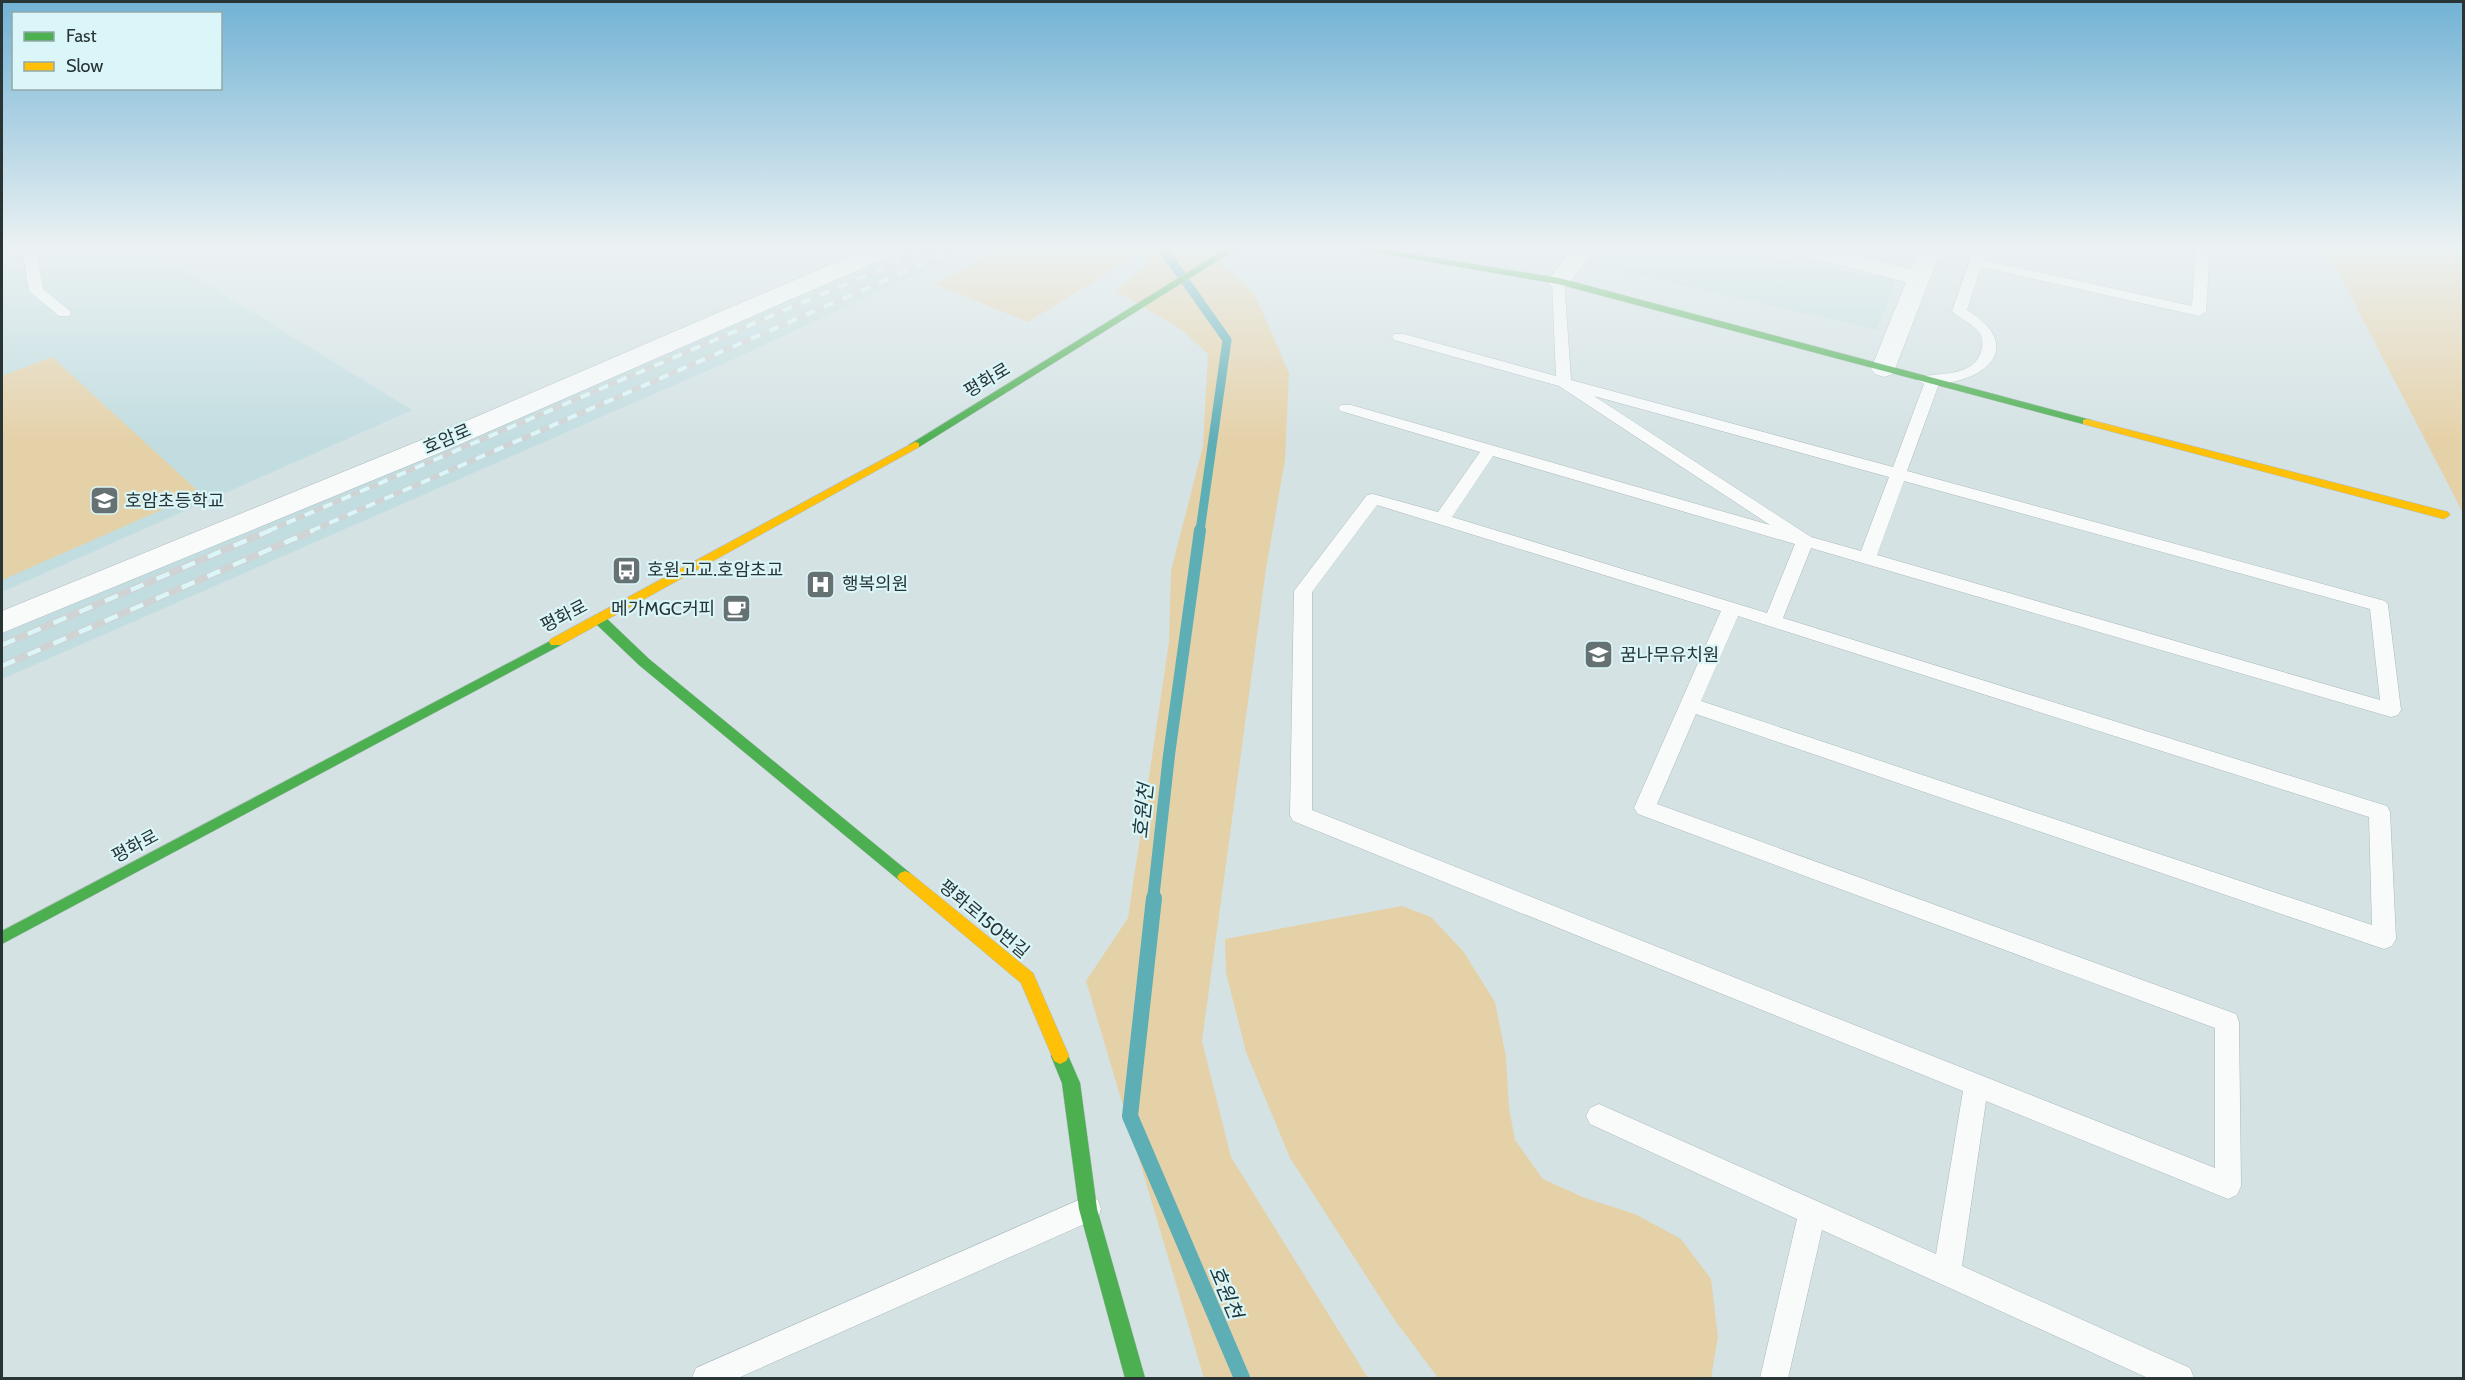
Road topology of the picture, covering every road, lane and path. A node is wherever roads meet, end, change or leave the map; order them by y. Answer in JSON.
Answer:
{"nodes":[{"id":1,"x":740,"y":312,"type":"edge"},
{"id":2,"x":1125,"y":312,"type":"edge"},
{"id":3,"x":1561,"y":312,"type":"edge"},
{"id":4,"x":1675,"y":312,"type":"edge"},
{"id":5,"x":1906,"y":312,"type":"edge"},
{"id":6,"x":1961,"y":312,"type":"edge"},
{"id":7,"x":1399,"y":337,"type":"dead end"},
{"id":8,"x":1884,"y":369,"type":"junction"},
{"id":9,"x":1928,"y":381,"type":"junction"},
{"id":10,"x":1564,"y":383,"type":"junction"},
{"id":11,"x":1346,"y":408,"type":"dead end"},
{"id":12,"x":1490,"y":449,"type":"junction"},
{"id":13,"x":1898,"y":475,"type":"junction"},
{"id":14,"x":2444,"y":515,"type":"dead end"},
{"id":15,"x":1442,"y":519,"type":"junction"},
{"id":16,"x":1804,"y":540,"type":"junction"},
{"id":17,"x":1867,"y":559,"type":"junction"},
{"id":18,"x":1732,"y":608,"type":"junction"},
{"id":19,"x":599,"y":619,"type":"junction"},
{"id":20,"x":1773,"y":621,"type":"junction"},
{"id":21,"x":2,"y":623,"type":"edge"},
{"id":22,"x":1691,"y":705,"type":"junction"},
{"id":23,"x":2,"y":938,"type":"edge"},
{"id":24,"x":1976,"y":1086,"type":"junction"},
{"id":25,"x":1088,"y":1209,"type":"junction"},
{"id":26,"x":1812,"y":1213,"type":"junction"},
{"id":27,"x":706,"y":1378,"type":"edge"},
{"id":28,"x":1134,"y":1378,"type":"edge"},
{"id":29,"x":1774,"y":1378,"type":"edge"},
{"id":30,"x":2180,"y":1378,"type":"edge"}],
"edges":[{"from":1,"to":21,"type":"street","name":"호암로"},
{"from":2,"to":19,"type":"street","name":"평화로"},
{"from":3,"to":10,"type":"lane"},
{"from":4,"to":8,"type":"street"},
{"from":5,"to":8,"type":"street"},
{"from":6,"to":9,"type":"lane"},
{"from":7,"to":10,"type":"lane"},
{"from":8,"to":9,"type":"street"},
{"from":9,"to":13,"type":"lane"},
{"from":9,"to":14,"type":"street"},
{"from":10,"to":13,"type":"lane"},
{"from":10,"to":16,"type":"lane"},
{"from":11,"to":12,"type":"lane"},
{"from":12,"to":15,"type":"lane"},
{"from":12,"to":16,"type":"lane"},
{"from":13,"to":17,"type":"lane"},
{"from":13,"to":17,"type":"lane"},
{"from":15,"to":18,"type":"lane"},
{"from":15,"to":24,"type":"lane"},
{"from":16,"to":17,"type":"lane"},
{"from":16,"to":20,"type":"lane"},
{"from":18,"to":20,"type":"lane"},
{"from":18,"to":22,"type":"lane"},
{"from":19,"to":23,"type":"street","name":"평화로"},
{"from":19,"to":25,"type":"street","name":"평화로150번길"},
{"from":20,"to":22,"type":"lane"},
{"from":22,"to":24,"type":"lane"},
{"from":24,"to":26,"type":"lane"},
{"from":25,"to":27,"type":"lane"},
{"from":25,"to":28,"type":"street","name":"평화로150번길"},
{"from":26,"to":29,"type":"lane"},
{"from":26,"to":30,"type":"lane"}]}
